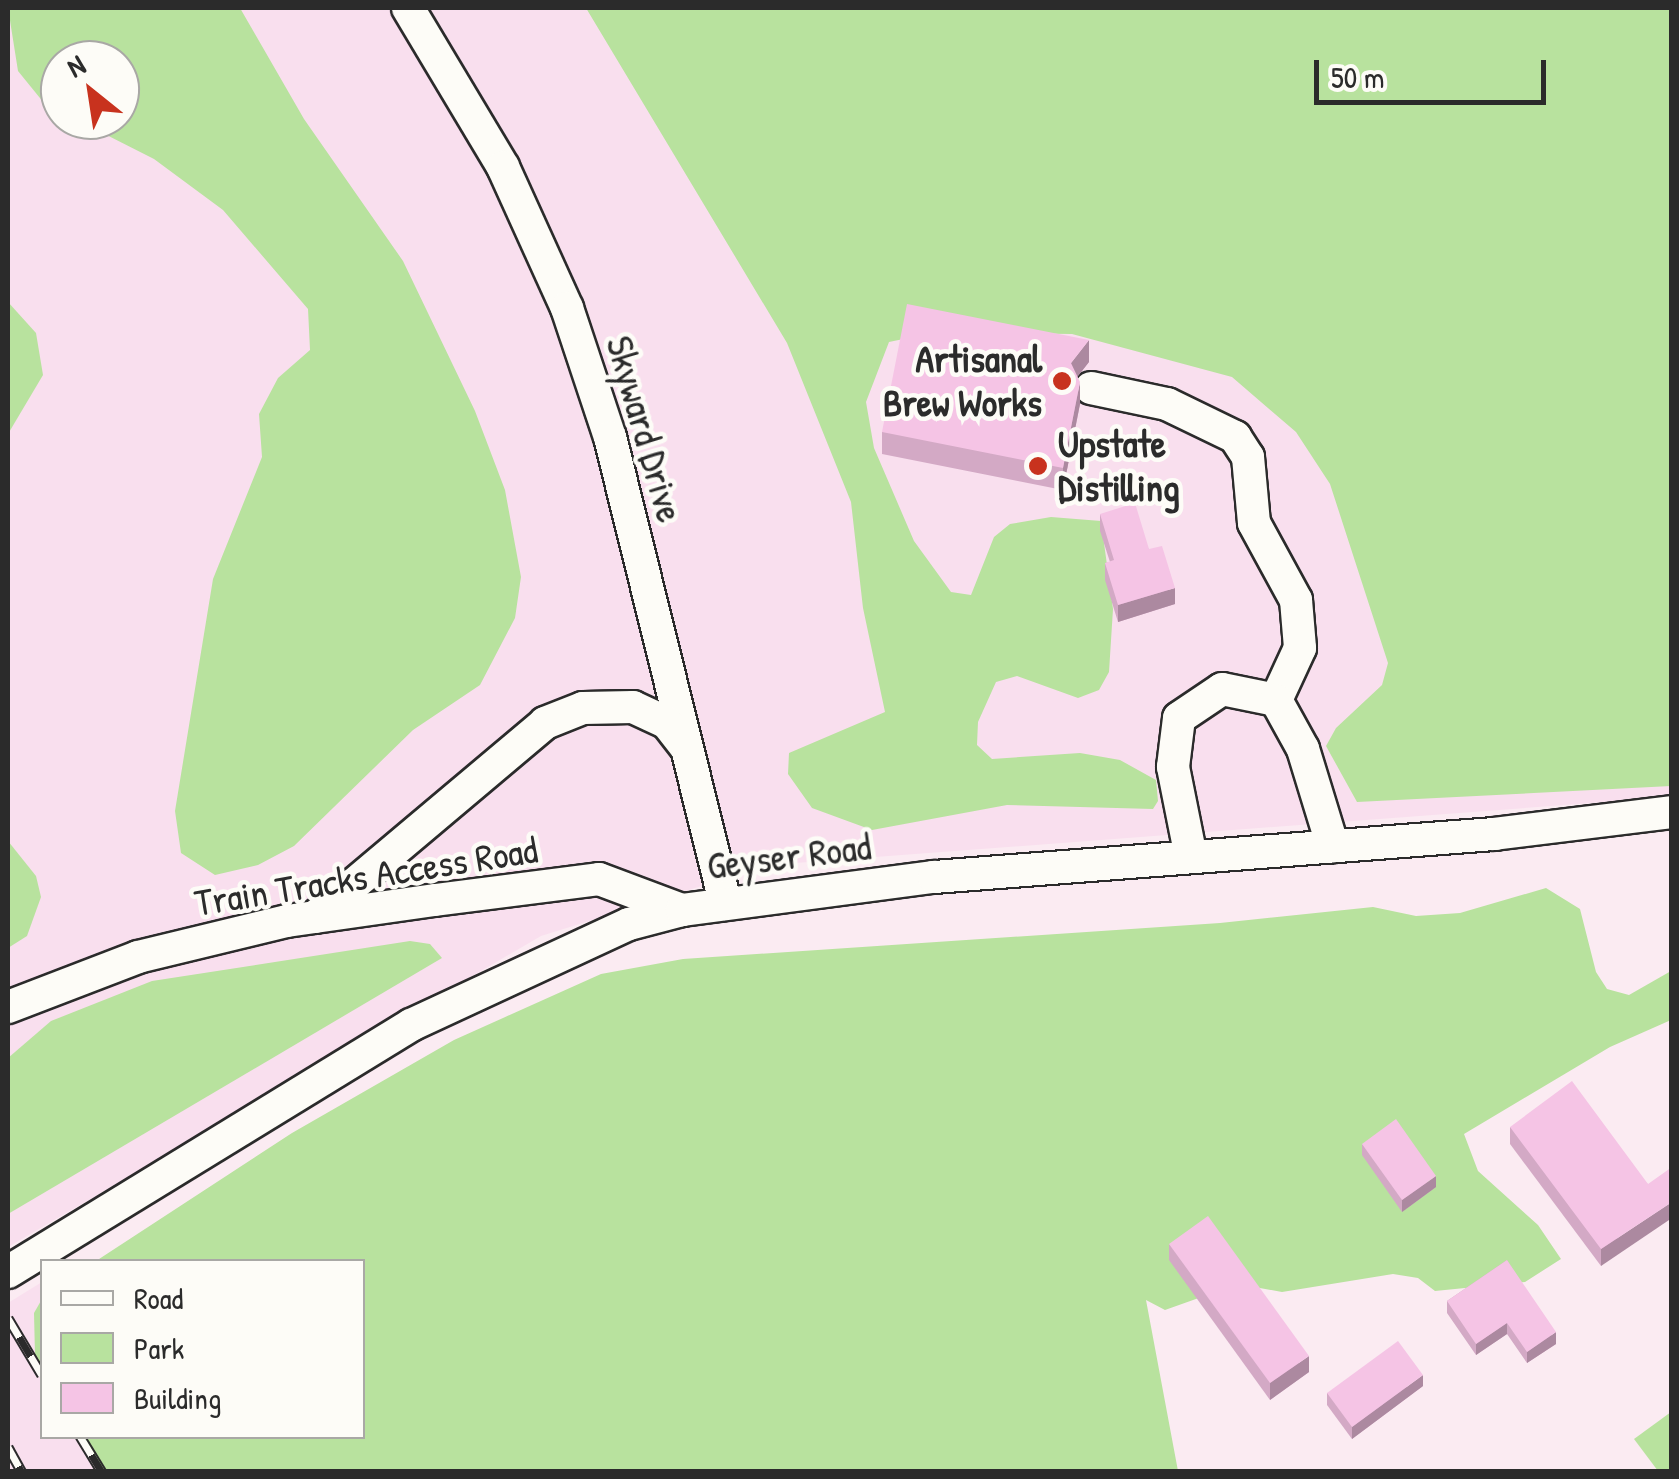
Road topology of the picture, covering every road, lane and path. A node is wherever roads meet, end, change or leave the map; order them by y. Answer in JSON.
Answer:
{"nodes":[{"id":1,"x":408,"y":8,"type":"edge"},
{"id":2,"x":1091,"y":388,"type":"dead end"},
{"id":3,"x":1276,"y":700,"type":"junction"},
{"id":4,"x":689,"y":752,"type":"junction"},
{"id":5,"x":1672,"y":812,"type":"edge"},
{"id":6,"x":1332,"y":846,"type":"junction"},
{"id":7,"x":1191,"y":857,"type":"junction"},
{"id":8,"x":726,"y":904,"type":"junction"},
{"id":9,"x":682,"y":910,"type":"junction"},
{"id":10,"x":314,"y":917,"type":"junction"},
{"id":11,"x":8,"y":1007,"type":"edge"},
{"id":12,"x":8,"y":1272,"type":"edge"}],
"edges":[{"from":1,"to":4,"type":"street","name":"Skyward Drive"},
{"from":2,"to":3,"type":"street"},
{"from":3,"to":6,"type":"street"},
{"from":3,"to":7,"type":"street"},
{"from":4,"to":8,"type":"street","name":"Skyward Drive"},
{"from":4,"to":10,"type":"street"},
{"from":5,"to":6,"type":"street","name":"Geyser Road"},
{"from":6,"to":7,"type":"street","name":"Geyser Road"},
{"from":7,"to":8,"type":"street","name":"Geyser Road"},
{"from":8,"to":9,"type":"street","name":"Geyser Road"},
{"from":9,"to":10,"type":"street","name":"Train Tracks Access Road"},
{"from":9,"to":12,"type":"street","name":"Geyser Road"},
{"from":10,"to":11,"type":"street","name":"Train Tracks Access Road"}]}
